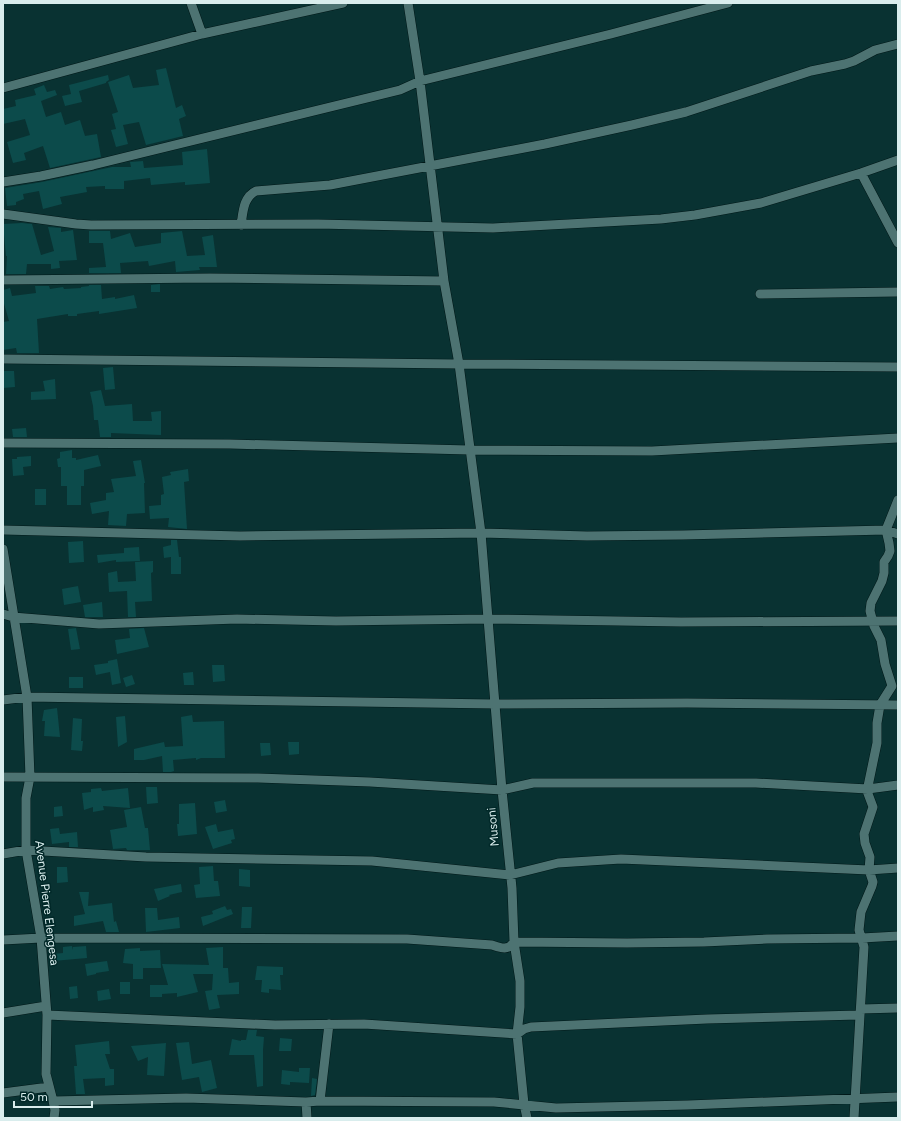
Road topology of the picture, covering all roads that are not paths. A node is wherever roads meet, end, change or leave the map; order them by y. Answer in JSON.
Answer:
{"nodes":[{"id":1,"x":190,"y":3,"type":"edge"},
{"id":2,"x":343,"y":3,"type":"edge"},
{"id":3,"x":408,"y":3,"type":"edge"},
{"id":4,"x":728,"y":3,"type":"edge"},
{"id":5,"x":202,"y":34,"type":"junction"},
{"id":6,"x":898,"y":44,"type":"edge"},
{"id":7,"x":420,"y":81,"type":"junction"},
{"id":8,"x":3,"y":88,"type":"edge"},
{"id":9,"x":898,"y":160,"type":"edge"},
{"id":10,"x":430,"y":166,"type":"junction"},
{"id":11,"x":861,"y":173,"type":"junction"},
{"id":12,"x":3,"y":182,"type":"edge"},
{"id":13,"x":3,"y":214,"type":"edge"},
{"id":14,"x":241,"y":225,"type":"junction"},
{"id":15,"x":438,"y":228,"type":"junction"},
{"id":16,"x":898,"y":243,"type":"edge"},
{"id":17,"x":3,"y":280,"type":"edge"},
{"id":18,"x":444,"y":281,"type":"junction"},
{"id":19,"x":898,"y":292,"type":"edge"},
{"id":20,"x":760,"y":294,"type":"dead end"},
{"id":21,"x":3,"y":359,"type":"edge"},
{"id":22,"x":459,"y":364,"type":"junction"},
{"id":23,"x":898,"y":367,"type":"edge"},
{"id":24,"x":898,"y":438,"type":"edge"},
{"id":25,"x":3,"y":443,"type":"edge"},
{"id":26,"x":469,"y":450,"type":"junction"},
{"id":27,"x":898,"y":500,"type":"edge"},
{"id":28,"x":3,"y":530,"type":"edge"},
{"id":29,"x":886,"y":530,"type":"junction"},
{"id":30,"x":481,"y":533,"type":"junction"},
{"id":31,"x":898,"y":534,"type":"edge"},
{"id":32,"x":3,"y":549,"type":"edge"},
{"id":33,"x":3,"y":614,"type":"edge"},
{"id":34,"x":13,"y":617,"type":"junction"},
{"id":35,"x":488,"y":619,"type":"junction"},
{"id":36,"x":873,"y":620,"type":"junction"},
{"id":37,"x":898,"y":620,"type":"edge"},
{"id":38,"x":27,"y":698,"type":"junction"},
{"id":39,"x":3,"y":700,"type":"edge"},
{"id":40,"x":495,"y":704,"type":"junction"},
{"id":41,"x":880,"y":705,"type":"junction"},
{"id":42,"x":898,"y":705,"type":"edge"},
{"id":43,"x":3,"y":777,"type":"edge"},
{"id":44,"x":30,"y":777,"type":"junction"},
{"id":45,"x":898,"y":785,"type":"edge"},
{"id":46,"x":868,"y":789,"type":"junction"},
{"id":47,"x":502,"y":790,"type":"junction"},
{"id":48,"x":26,"y":850,"type":"junction"},
{"id":49,"x":3,"y":854,"type":"edge"},
{"id":50,"x":898,"y":868,"type":"edge"},
{"id":51,"x":869,"y":870,"type":"junction"},
{"id":52,"x":510,"y":875,"type":"junction"},
{"id":53,"x":898,"y":936,"type":"edge"},
{"id":54,"x":41,"y":938,"type":"junction"},
{"id":55,"x":862,"y":938,"type":"junction"},
{"id":56,"x":3,"y":940,"type":"edge"},
{"id":57,"x":514,"y":942,"type":"junction"},
{"id":58,"x":898,"y":1008,"type":"edge"},
{"id":59,"x":46,"y":1011,"type":"junction"},
{"id":60,"x":860,"y":1012,"type":"junction"},
{"id":61,"x":3,"y":1013,"type":"edge"},
{"id":62,"x":329,"y":1024,"type":"junction"},
{"id":63,"x":517,"y":1034,"type":"junction"},
{"id":64,"x":49,"y":1087,"type":"junction"},
{"id":65,"x":3,"y":1093,"type":"edge"},
{"id":66,"x":898,"y":1097,"type":"edge"},
{"id":67,"x":855,"y":1099,"type":"junction"},
{"id":68,"x":53,"y":1101,"type":"junction"},
{"id":69,"x":320,"y":1101,"type":"junction"},
{"id":70,"x":306,"y":1102,"type":"junction"},
{"id":71,"x":524,"y":1104,"type":"junction"},
{"id":72,"x":54,"y":1118,"type":"edge"},
{"id":73,"x":307,"y":1118,"type":"edge"},
{"id":74,"x":527,"y":1118,"type":"edge"},
{"id":75,"x":854,"y":1118,"type":"edge"}],
"edges":[{"from":1,"to":5,"type":"street"},
{"from":2,"to":5,"type":"street"},
{"from":3,"to":7,"type":"street","name":"Musoni"},
{"from":4,"to":7,"type":"street"},
{"from":5,"to":8,"type":"street"},
{"from":6,"to":10,"type":"street"},
{"from":7,"to":10,"type":"street","name":"Musoni"},
{"from":7,"to":12,"type":"street"},
{"from":9,"to":11,"type":"street"},
{"from":10,"to":14,"type":"street"},
{"from":10,"to":15,"type":"street","name":"Musoni"},
{"from":11,"to":15,"type":"street"},
{"from":11,"to":16,"type":"street"},
{"from":13,"to":14,"type":"street"},
{"from":14,"to":15,"type":"street"},
{"from":15,"to":18,"type":"street","name":"Musoni"},
{"from":17,"to":18,"type":"street"},
{"from":18,"to":22,"type":"street","name":"Musoni"},
{"from":19,"to":20,"type":"street"},
{"from":21,"to":22,"type":"street"},
{"from":22,"to":23,"type":"street"},
{"from":22,"to":26,"type":"street","name":"Musoni"},
{"from":24,"to":26,"type":"street"},
{"from":25,"to":26,"type":"street"},
{"from":26,"to":30,"type":"street","name":"Musoni"},
{"from":27,"to":29,"type":"street"},
{"from":28,"to":30,"type":"street"},
{"from":29,"to":30,"type":"street"},
{"from":29,"to":31,"type":"street"},
{"from":29,"to":36,"type":"street"},
{"from":30,"to":35,"type":"street","name":"Musoni"},
{"from":32,"to":34,"type":"street","name":"Avenue Pierre Elengesa"},
{"from":33,"to":34,"type":"street"},
{"from":34,"to":35,"type":"street"},
{"from":34,"to":38,"type":"street","name":"Avenue Pierre Elengesa"},
{"from":35,"to":36,"type":"street"},
{"from":35,"to":40,"type":"street","name":"Musoni"},
{"from":36,"to":37,"type":"street"},
{"from":36,"to":41,"type":"street"},
{"from":38,"to":39,"type":"street"},
{"from":38,"to":40,"type":"street"},
{"from":38,"to":44,"type":"street","name":"Avenue Pierre Elengesa"},
{"from":40,"to":41,"type":"street"},
{"from":40,"to":47,"type":"street","name":"Musoni"},
{"from":41,"to":42,"type":"street"},
{"from":41,"to":46,"type":"street"},
{"from":43,"to":44,"type":"street"},
{"from":44,"to":47,"type":"street"},
{"from":44,"to":48,"type":"street","name":"Avenue Pierre Elengesa"},
{"from":45,"to":46,"type":"street"},
{"from":46,"to":47,"type":"street"},
{"from":46,"to":51,"type":"street"},
{"from":47,"to":52,"type":"street","name":"Musoni"},
{"from":48,"to":49,"type":"street"},
{"from":48,"to":52,"type":"street"},
{"from":48,"to":54,"type":"street","name":"Avenue Pierre Elengesa"},
{"from":50,"to":51,"type":"street"},
{"from":51,"to":52,"type":"street"},
{"from":51,"to":55,"type":"street"},
{"from":52,"to":57,"type":"street","name":"Musoni"},
{"from":53,"to":55,"type":"street"},
{"from":54,"to":56,"type":"street"},
{"from":54,"to":57,"type":"street"},
{"from":54,"to":59,"type":"street","name":"Avenue Pierre Elengesa"},
{"from":55,"to":57,"type":"street"},
{"from":55,"to":60,"type":"street"},
{"from":57,"to":63,"type":"street","name":"Musoni"},
{"from":58,"to":60,"type":"street"},
{"from":59,"to":61,"type":"street"},
{"from":59,"to":62,"type":"street"},
{"from":59,"to":64,"type":"street","name":"Avenue Pierre Elengesa"},
{"from":60,"to":63,"type":"street"},
{"from":60,"to":67,"type":"street"},
{"from":62,"to":63,"type":"street"},
{"from":62,"to":69,"type":"street"},
{"from":63,"to":71,"type":"street","name":"Musoni"},
{"from":64,"to":65,"type":"street"},
{"from":64,"to":68,"type":"street","name":"Avenue Pierre Elengesa"},
{"from":66,"to":67,"type":"street"},
{"from":67,"to":71,"type":"street"},
{"from":67,"to":75,"type":"street"},
{"from":68,"to":70,"type":"street"},
{"from":68,"to":72,"type":"street","name":"Avenue Pierre Elengesa"},
{"from":69,"to":70,"type":"street"},
{"from":69,"to":71,"type":"street"},
{"from":70,"to":73,"type":"street"},
{"from":71,"to":74,"type":"street","name":"Musoni"}]}
